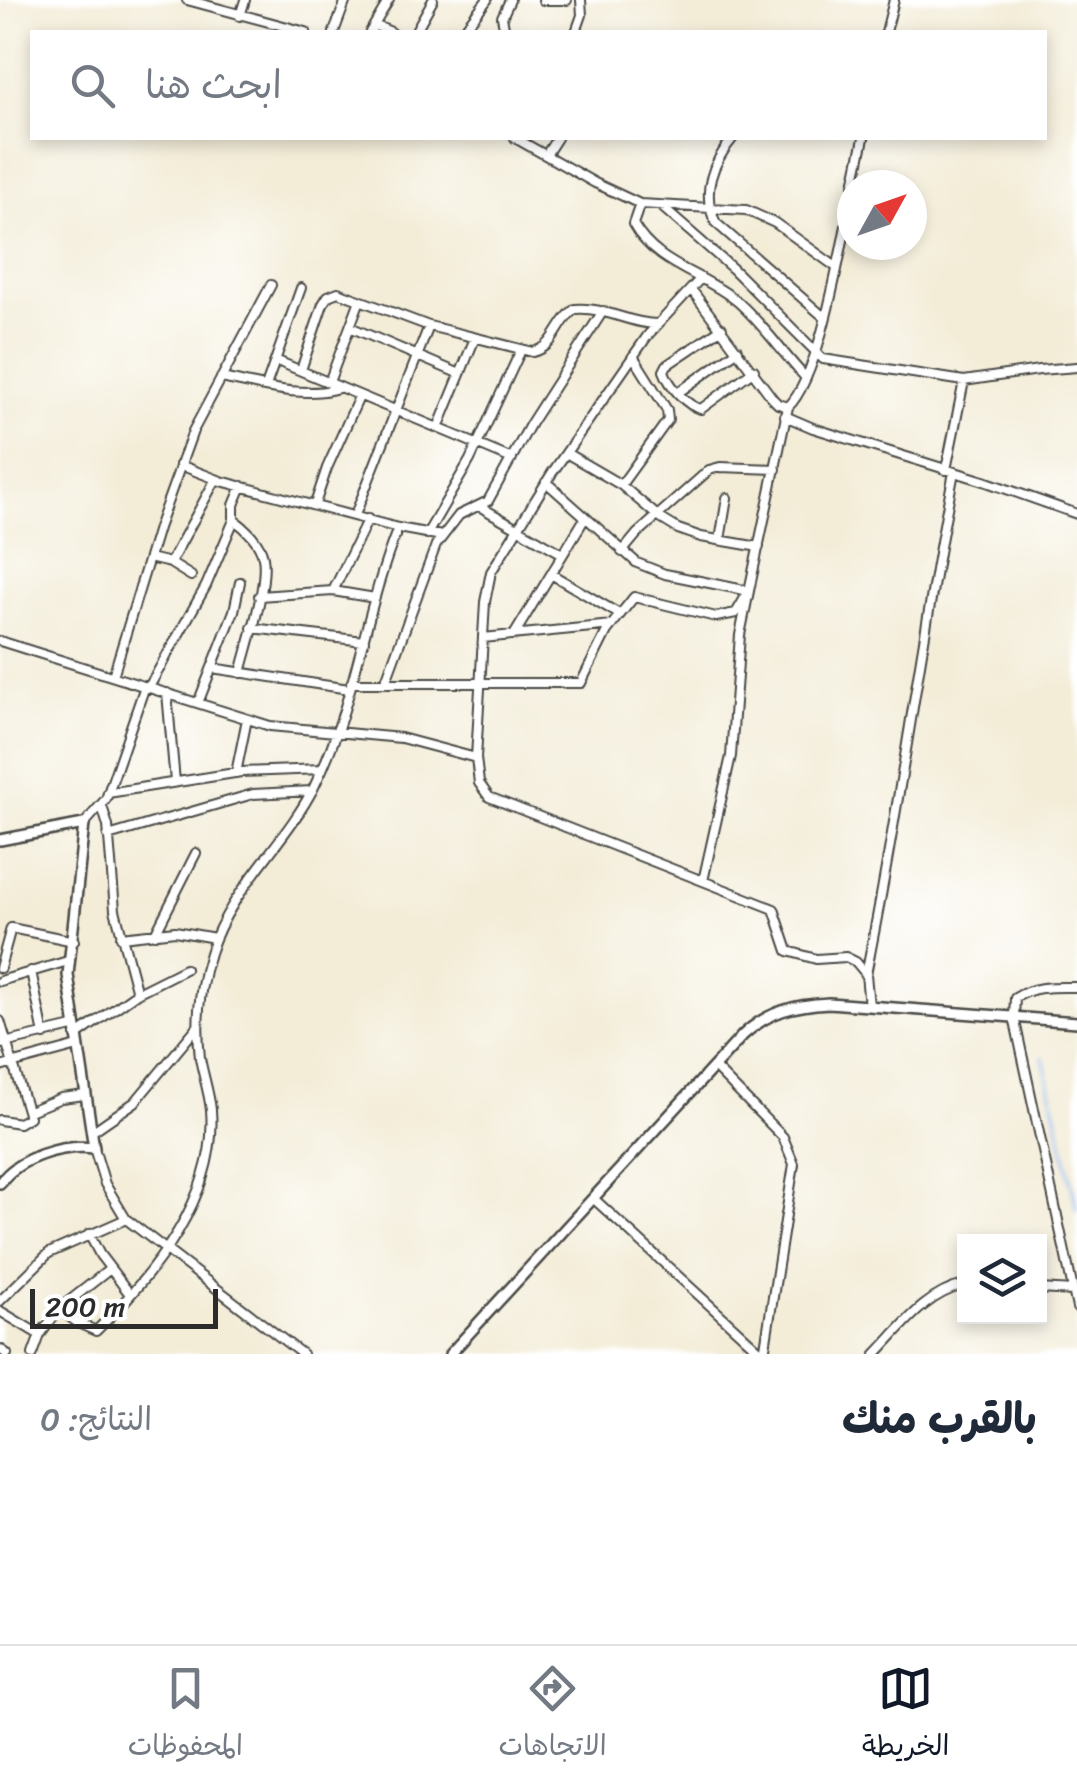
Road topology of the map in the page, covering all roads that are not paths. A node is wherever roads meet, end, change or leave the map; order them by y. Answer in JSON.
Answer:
{"nodes":[{"id":1,"x":188,"y":0,"type":"edge"},
{"id":2,"x":246,"y":0,"type":"edge"},
{"id":3,"x":346,"y":0,"type":"edge"},
{"id":4,"x":389,"y":0,"type":"edge"},
{"id":5,"x":433,"y":0,"type":"edge"},
{"id":6,"x":487,"y":0,"type":"edge"},
{"id":7,"x":510,"y":0,"type":"edge"},
{"id":8,"x":543,"y":0,"type":"edge"},
{"id":9,"x":566,"y":0,"type":"edge"},
{"id":10,"x":579,"y":0,"type":"edge"},
{"id":11,"x":894,"y":0,"type":"edge"},
{"id":12,"x":240,"y":16,"type":"junction"},
{"id":13,"x":372,"y":29,"type":"edge"},
{"id":14,"x":298,"y":30,"type":"edge"},
{"id":15,"x":335,"y":30,"type":"edge"},
{"id":16,"x":416,"y":30,"type":"edge"},
{"id":17,"x":464,"y":30,"type":"edge"},
{"id":18,"x":501,"y":30,"type":"edge"},
{"id":19,"x":577,"y":30,"type":"edge"},
{"id":20,"x":886,"y":30,"type":"edge"},
{"id":21,"x":519,"y":140,"type":"edge"},
{"id":22,"x":556,"y":140,"type":"edge"},
{"id":23,"x":732,"y":140,"type":"edge"},
{"id":24,"x":864,"y":140,"type":"edge"},
{"id":25,"x":546,"y":155,"type":"junction"},
{"id":26,"x":857,"y":170,"type":"edge"},
{"id":27,"x":640,"y":204,"type":"junction"},
{"id":28,"x":709,"y":206,"type":"junction"},
{"id":29,"x":662,"y":207,"type":"junction"},
{"id":30,"x":838,"y":260,"type":"edge"},
{"id":31,"x":836,"y":267,"type":"junction"},
{"id":32,"x":700,"y":278,"type":"junction"},
{"id":33,"x":271,"y":284,"type":"dead end"},
{"id":34,"x":301,"y":288,"type":"dead end"},
{"id":35,"x":691,"y":289,"type":"junction"},
{"id":36,"x":360,"y":300,"type":"junction"},
{"id":37,"x":769,"y":304,"type":"junction"},
{"id":38,"x":603,"y":311,"type":"junction"},
{"id":39,"x":750,"y":316,"type":"junction"},
{"id":40,"x":824,"y":317,"type":"junction"},
{"id":41,"x":657,"y":324,"type":"junction"},
{"id":42,"x":428,"y":326,"type":"junction"},
{"id":43,"x":350,"y":327,"type":"junction"},
{"id":44,"x":722,"y":328,"type":"junction"},
{"id":45,"x":475,"y":338,"type":"junction"},
{"id":46,"x":521,"y":350,"type":"junction"},
{"id":47,"x":738,"y":350,"type":"junction"},
{"id":48,"x":815,"y":350,"type":"junction"},
{"id":49,"x":417,"y":356,"type":"junction"},
{"id":50,"x":633,"y":356,"type":"junction"},
{"id":51,"x":275,"y":360,"type":"junction"},
{"id":52,"x":1077,"y":367,"type":"edge"},
{"id":53,"x":301,"y":370,"type":"junction"},
{"id":54,"x":754,"y":370,"type":"junction"},
{"id":55,"x":460,"y":374,"type":"junction"},
{"id":56,"x":221,"y":378,"type":"junction"},
{"id":57,"x":806,"y":378,"type":"junction"},
{"id":58,"x":329,"y":382,"type":"junction"},
{"id":59,"x":964,"y":382,"type":"junction"},
{"id":60,"x":266,"y":386,"type":"junction"},
{"id":61,"x":339,"y":388,"type":"junction"},
{"id":62,"x":679,"y":392,"type":"junction"},
{"id":63,"x":359,"y":398,"type":"junction"},
{"id":64,"x":396,"y":410,"type":"junction"},
{"id":65,"x":787,"y":412,"type":"junction"},
{"id":66,"x":438,"y":428,"type":"junction"},
{"id":67,"x":477,"y":444,"type":"junction"},
{"id":68,"x":566,"y":453,"type":"junction"},
{"id":69,"x":512,"y":459,"type":"junction"},
{"id":70,"x":180,"y":466,"type":"junction"},
{"id":71,"x":776,"y":469,"type":"junction"},
{"id":72,"x":950,"y":471,"type":"junction"},
{"id":73,"x":216,"y":479,"type":"junction"},
{"id":74,"x":546,"y":482,"type":"junction"},
{"id":75,"x":621,"y":485,"type":"junction"},
{"id":76,"x":242,"y":486,"type":"junction"},
{"id":77,"x":726,"y":498,"type":"dead end"},
{"id":78,"x":315,"y":504,"type":"junction"},
{"id":79,"x":480,"y":506,"type":"junction"},
{"id":80,"x":1077,"y":514,"type":"edge"},
{"id":81,"x":355,"y":515,"type":"junction"},
{"id":82,"x":657,"y":516,"type":"junction"},
{"id":83,"x":585,"y":518,"type":"junction"},
{"id":84,"x":368,"y":519,"type":"junction"},
{"id":85,"x":234,"y":520,"type":"junction"},
{"id":86,"x":398,"y":528,"type":"junction"},
{"id":87,"x":518,"y":528,"type":"junction"},
{"id":88,"x":427,"y":534,"type":"junction"},
{"id":89,"x":442,"y":536,"type":"junction"},
{"id":90,"x":720,"y":540,"type":"junction"},
{"id":91,"x":759,"y":547,"type":"junction"},
{"id":92,"x":622,"y":552,"type":"junction"},
{"id":93,"x":563,"y":554,"type":"junction"},
{"id":94,"x":149,"y":558,"type":"junction"},
{"id":95,"x":170,"y":564,"type":"junction"},
{"id":96,"x":551,"y":574,"type":"junction"},
{"id":97,"x":192,"y":576,"type":"dead end"},
{"id":98,"x":240,"y":582,"type":"dead end"},
{"id":99,"x":332,"y":591,"type":"junction"},
{"id":100,"x":749,"y":591,"type":"junction"},
{"id":101,"x":259,"y":596,"type":"junction"},
{"id":102,"x":376,"y":598,"type":"junction"},
{"id":103,"x":619,"y":614,"type":"junction"},
{"id":104,"x":612,"y":624,"type":"junction"},
{"id":105,"x":252,"y":628,"type":"junction"},
{"id":106,"x":514,"y":634,"type":"junction"},
{"id":107,"x":483,"y":638,"type":"junction"},
{"id":108,"x":0,"y":641,"type":"edge"},
{"id":109,"x":364,"y":641,"type":"junction"},
{"id":110,"x":212,"y":668,"type":"junction"},
{"id":111,"x":241,"y":673,"type":"junction"},
{"id":112,"x":114,"y":676,"type":"junction"},
{"id":113,"x":385,"y":684,"type":"junction"},
{"id":114,"x":480,"y":684,"type":"junction"},
{"id":115,"x":147,"y":686,"type":"junction"},
{"id":116,"x":350,"y":686,"type":"junction"},
{"id":117,"x":167,"y":693,"type":"junction"},
{"id":118,"x":198,"y":703,"type":"junction"},
{"id":119,"x":248,"y":718,"type":"junction"},
{"id":120,"x":338,"y":732,"type":"junction"},
{"id":121,"x":476,"y":758,"type":"junction"},
{"id":122,"x":322,"y":769,"type":"junction"},
{"id":123,"x":236,"y":773,"type":"junction"},
{"id":124,"x":175,"y":782,"type":"junction"},
{"id":125,"x":312,"y":790,"type":"junction"},
{"id":126,"x":108,"y":793,"type":"junction"},
{"id":127,"x":102,"y":806,"type":"junction"},
{"id":128,"x":84,"y":824,"type":"junction"},
{"id":129,"x":108,"y":836,"type":"junction"},
{"id":130,"x":0,"y":840,"type":"edge"},
{"id":131,"x":196,"y":854,"type":"dead end"},
{"id":132,"x":703,"y":881,"type":"junction"},
{"id":133,"x":0,"y":924,"type":"edge"},
{"id":134,"x":11,"y":928,"type":"junction"},
{"id":135,"x":155,"y":934,"type":"junction"},
{"id":136,"x":122,"y":937,"type":"junction"},
{"id":137,"x":215,"y":938,"type":"junction"},
{"id":138,"x":74,"y":941,"type":"junction"},
{"id":139,"x":68,"y":961,"type":"junction"},
{"id":140,"x":0,"y":968,"type":"edge"},
{"id":141,"x":185,"y":969,"type":"dead end"},
{"id":142,"x":30,"y":971,"type":"junction"},
{"id":143,"x":866,"y":974,"type":"junction"},
{"id":144,"x":0,"y":980,"type":"edge"},
{"id":145,"x":1077,"y":988,"type":"edge"},
{"id":146,"x":137,"y":993,"type":"junction"},
{"id":147,"x":869,"y":1006,"type":"junction"},
{"id":148,"x":1014,"y":1016,"type":"junction"},
{"id":149,"x":0,"y":1021,"type":"edge"},
{"id":150,"x":1077,"y":1022,"type":"edge"},
{"id":151,"x":198,"y":1026,"type":"junction"},
{"id":152,"x":44,"y":1035,"type":"junction"},
{"id":153,"x":76,"y":1036,"type":"junction"},
{"id":154,"x":4,"y":1044,"type":"edge"},
{"id":155,"x":14,"y":1064,"type":"junction"},
{"id":156,"x":0,"y":1067,"type":"edge"},
{"id":157,"x":714,"y":1067,"type":"junction"},
{"id":158,"x":85,"y":1094,"type":"junction"},
{"id":159,"x":28,"y":1111,"type":"junction"},
{"id":160,"x":0,"y":1120,"type":"edge"},
{"id":161,"x":93,"y":1132,"type":"junction"},
{"id":162,"x":94,"y":1148,"type":"junction"},
{"id":163,"x":4,"y":1169,"type":"edge"},
{"id":164,"x":0,"y":1183,"type":"edge"},
{"id":165,"x":593,"y":1198,"type":"junction"},
{"id":166,"x":126,"y":1219,"type":"junction"},
{"id":167,"x":89,"y":1234,"type":"junction"},
{"id":168,"x":166,"y":1248,"type":"junction"},
{"id":169,"x":110,"y":1269,"type":"junction"},
{"id":170,"x":957,"y":1287,"type":"edge"},
{"id":171,"x":1047,"y":1289,"type":"edge"},
{"id":172,"x":1073,"y":1291,"type":"junction"},
{"id":173,"x":129,"y":1293,"type":"junction"},
{"id":174,"x":0,"y":1301,"type":"edge"},
{"id":175,"x":1077,"y":1308,"type":"edge"},
{"id":176,"x":59,"y":1309,"type":"junction"},
{"id":177,"x":0,"y":1312,"type":"edge"},
{"id":178,"x":40,"y":1335,"type":"junction"},
{"id":179,"x":0,"y":1349,"type":"edge"},
{"id":180,"x":7,"y":1354,"type":"edge"},
{"id":181,"x":32,"y":1354,"type":"edge"},
{"id":182,"x":302,"y":1354,"type":"edge"},
{"id":183,"x":450,"y":1354,"type":"edge"},
{"id":184,"x":764,"y":1354,"type":"edge"},
{"id":185,"x":876,"y":1354,"type":"edge"}],
"edges":[{"from":1,"to":12,"type":"street"},
{"from":2,"to":12,"type":"street"},
{"from":3,"to":15,"type":"street"},
{"from":4,"to":13,"type":"street"},
{"from":5,"to":16,"type":"street"},
{"from":6,"to":17,"type":"street"},
{"from":7,"to":18,"type":"street"},
{"from":8,"to":9,"type":"street"},
{"from":10,"to":19,"type":"street"},
{"from":11,"to":20,"type":"street"},
{"from":12,"to":14,"type":"street"},
{"from":21,"to":25,"type":"street"},
{"from":22,"to":25,"type":"street"},
{"from":23,"to":28,"type":"street"},
{"from":24,"to":26,"type":"street"},
{"from":25,"to":27,"type":"street"},
{"from":27,"to":29,"type":"street"},
{"from":27,"to":32,"type":"street"},
{"from":28,"to":29,"type":"street"},
{"from":28,"to":31,"type":"street"},
{"from":28,"to":40,"type":"street"},
{"from":29,"to":37,"type":"street"},
{"from":30,"to":31,"type":"street"},
{"from":31,"to":40,"type":"street"},
{"from":32,"to":35,"type":"street"},
{"from":32,"to":39,"type":"street"},
{"from":33,"to":56,"type":"street"},
{"from":34,"to":51,"type":"street"},
{"from":35,"to":41,"type":"street"},
{"from":35,"to":44,"type":"street"},
{"from":36,"to":42,"type":"street"},
{"from":36,"to":43,"type":"street"},
{"from":36,"to":53,"type":"street"},
{"from":37,"to":39,"type":"street"},
{"from":37,"to":48,"type":"street"},
{"from":38,"to":41,"type":"street"},
{"from":38,"to":46,"type":"street"},
{"from":38,"to":69,"type":"street"},
{"from":39,"to":57,"type":"street"},
{"from":40,"to":48,"type":"street"},
{"from":41,"to":50,"type":"street"},
{"from":42,"to":45,"type":"street"},
{"from":42,"to":49,"type":"street"},
{"from":43,"to":49,"type":"street"},
{"from":43,"to":58,"type":"street"},
{"from":44,"to":47,"type":"street"},
{"from":44,"to":62,"type":"street"},
{"from":45,"to":46,"type":"street"},
{"from":45,"to":55,"type":"street"},
{"from":46,"to":67,"type":"street"},
{"from":47,"to":54,"type":"street"},
{"from":47,"to":62,"type":"street"},
{"from":48,"to":57,"type":"street"},
{"from":48,"to":59,"type":"street"},
{"from":49,"to":55,"type":"street"},
{"from":49,"to":64,"type":"street"},
{"from":50,"to":68,"type":"street"},
{"from":50,"to":75,"type":"street"},
{"from":51,"to":53,"type":"street"},
{"from":51,"to":60,"type":"street"},
{"from":52,"to":59,"type":"street"},
{"from":53,"to":58,"type":"street"},
{"from":54,"to":62,"type":"street"},
{"from":54,"to":65,"type":"street"},
{"from":55,"to":66,"type":"street"},
{"from":56,"to":60,"type":"street"},
{"from":56,"to":70,"type":"street"},
{"from":57,"to":65,"type":"street"},
{"from":58,"to":61,"type":"street"},
{"from":59,"to":72,"type":"street"},
{"from":60,"to":61,"type":"street"},
{"from":61,"to":63,"type":"street"},
{"from":63,"to":64,"type":"street"},
{"from":63,"to":78,"type":"street"},
{"from":64,"to":66,"type":"street"},
{"from":64,"to":81,"type":"street"},
{"from":65,"to":71,"type":"street"},
{"from":65,"to":72,"type":"street"},
{"from":66,"to":67,"type":"street"},
{"from":67,"to":69,"type":"street"},
{"from":67,"to":88,"type":"street"},
{"from":68,"to":74,"type":"street"},
{"from":68,"to":75,"type":"street"},
{"from":69,"to":79,"type":"street"},
{"from":70,"to":73,"type":"street"},
{"from":70,"to":94,"type":"street"},
{"from":71,"to":82,"type":"street"},
{"from":71,"to":91,"type":"street"},
{"from":72,"to":80,"type":"street"},
{"from":72,"to":143,"type":"street"},
{"from":73,"to":76,"type":"street"},
{"from":73,"to":95,"type":"street"},
{"from":74,"to":83,"type":"street"},
{"from":74,"to":87,"type":"street"},
{"from":75,"to":82,"type":"street"},
{"from":76,"to":78,"type":"street"},
{"from":76,"to":85,"type":"street"},
{"from":77,"to":90,"type":"street"},
{"from":78,"to":81,"type":"street"},
{"from":79,"to":87,"type":"street"},
{"from":79,"to":89,"type":"street"},
{"from":81,"to":84,"type":"street"},
{"from":82,"to":90,"type":"street"},
{"from":82,"to":92,"type":"street"},
{"from":83,"to":92,"type":"street"},
{"from":83,"to":93,"type":"street"},
{"from":84,"to":86,"type":"street"},
{"from":84,"to":99,"type":"street"},
{"from":85,"to":101,"type":"street"},
{"from":85,"to":115,"type":"street"},
{"from":86,"to":88,"type":"street"},
{"from":86,"to":102,"type":"street"},
{"from":87,"to":93,"type":"street"},
{"from":87,"to":107,"type":"street"},
{"from":88,"to":89,"type":"street"},
{"from":89,"to":113,"type":"street"},
{"from":90,"to":91,"type":"street"},
{"from":91,"to":100,"type":"street"},
{"from":92,"to":100,"type":"street"},
{"from":93,"to":96,"type":"street"},
{"from":94,"to":95,"type":"street"},
{"from":94,"to":112,"type":"street"},
{"from":95,"to":97,"type":"street"},
{"from":96,"to":103,"type":"street"},
{"from":96,"to":106,"type":"street"},
{"from":98,"to":110,"type":"street"},
{"from":99,"to":101,"type":"street"},
{"from":99,"to":102,"type":"street"},
{"from":100,"to":103,"type":"street"},
{"from":100,"to":132,"type":"street"},
{"from":101,"to":105,"type":"street"},
{"from":102,"to":109,"type":"street"},
{"from":103,"to":104,"type":"street"},
{"from":104,"to":106,"type":"street"},
{"from":104,"to":114,"type":"street"},
{"from":105,"to":109,"type":"street"},
{"from":105,"to":111,"type":"street"},
{"from":106,"to":107,"type":"street"},
{"from":107,"to":114,"type":"street"},
{"from":108,"to":112,"type":"street"},
{"from":109,"to":116,"type":"street"},
{"from":110,"to":111,"type":"street"},
{"from":110,"to":118,"type":"street"},
{"from":111,"to":116,"type":"street"},
{"from":112,"to":115,"type":"street"},
{"from":113,"to":114,"type":"street"},
{"from":113,"to":116,"type":"street"},
{"from":114,"to":121,"type":"street"},
{"from":115,"to":117,"type":"street"},
{"from":115,"to":126,"type":"street"},
{"from":116,"to":120,"type":"street"},
{"from":117,"to":118,"type":"street"},
{"from":117,"to":124,"type":"street"},
{"from":118,"to":119,"type":"street"},
{"from":119,"to":120,"type":"street"},
{"from":119,"to":123,"type":"street"},
{"from":120,"to":121,"type":"street"},
{"from":120,"to":122,"type":"street"},
{"from":121,"to":132,"type":"street"},
{"from":122,"to":123,"type":"street"},
{"from":122,"to":125,"type":"street"},
{"from":123,"to":124,"type":"street"},
{"from":124,"to":126,"type":"street"},
{"from":125,"to":129,"type":"street"},
{"from":125,"to":137,"type":"street"},
{"from":126,"to":127,"type":"street"},
{"from":127,"to":128,"type":"street"},
{"from":127,"to":129,"type":"street"},
{"from":128,"to":130,"type":"street"},
{"from":128,"to":138,"type":"street"},
{"from":129,"to":136,"type":"street"},
{"from":131,"to":135,"type":"street"},
{"from":132,"to":143,"type":"street"},
{"from":133,"to":134,"type":"street"},
{"from":134,"to":138,"type":"street"},
{"from":134,"to":140,"type":"street"},
{"from":135,"to":136,"type":"street"},
{"from":135,"to":137,"type":"street"},
{"from":136,"to":146,"type":"street"},
{"from":137,"to":151,"type":"street"},
{"from":138,"to":139,"type":"street"},
{"from":139,"to":142,"type":"street"},
{"from":139,"to":153,"type":"street"},
{"from":141,"to":146,"type":"street"},
{"from":142,"to":144,"type":"street"},
{"from":142,"to":152,"type":"street"},
{"from":143,"to":147,"type":"street"},
{"from":145,"to":148,"type":"street"},
{"from":146,"to":153,"type":"street"},
{"from":147,"to":148,"type":"street"},
{"from":147,"to":157,"type":"street"},
{"from":148,"to":150,"type":"street"},
{"from":148,"to":172,"type":"street"},
{"from":149,"to":154,"type":"street"},
{"from":151,"to":161,"type":"street"},
{"from":151,"to":168,"type":"street"},
{"from":152,"to":153,"type":"street"},
{"from":152,"to":154,"type":"street"},
{"from":153,"to":155,"type":"street"},
{"from":153,"to":158,"type":"street"},
{"from":154,"to":155,"type":"street"},
{"from":155,"to":156,"type":"street"},
{"from":155,"to":159,"type":"street"},
{"from":157,"to":165,"type":"street"},
{"from":157,"to":184,"type":"street"},
{"from":158,"to":159,"type":"street"},
{"from":158,"to":161,"type":"street"},
{"from":159,"to":160,"type":"street"},
{"from":161,"to":162,"type":"street"},
{"from":162,"to":163,"type":"street"},
{"from":162,"to":166,"type":"street"},
{"from":163,"to":164,"type":"street"},
{"from":165,"to":183,"type":"street"},
{"from":165,"to":184,"type":"street"},
{"from":166,"to":167,"type":"street"},
{"from":166,"to":168,"type":"street"},
{"from":167,"to":169,"type":"street"},
{"from":167,"to":174,"type":"street"},
{"from":168,"to":173,"type":"street"},
{"from":168,"to":182,"type":"street"},
{"from":169,"to":173,"type":"street"},
{"from":169,"to":176,"type":"street"},
{"from":170,"to":185,"type":"street"},
{"from":171,"to":172,"type":"street"},
{"from":172,"to":175,"type":"street"},
{"from":173,"to":176,"type":"street"},
{"from":176,"to":178,"type":"street"},
{"from":177,"to":178,"type":"street"},
{"from":178,"to":181,"type":"street"},
{"from":179,"to":180,"type":"street"}]}
